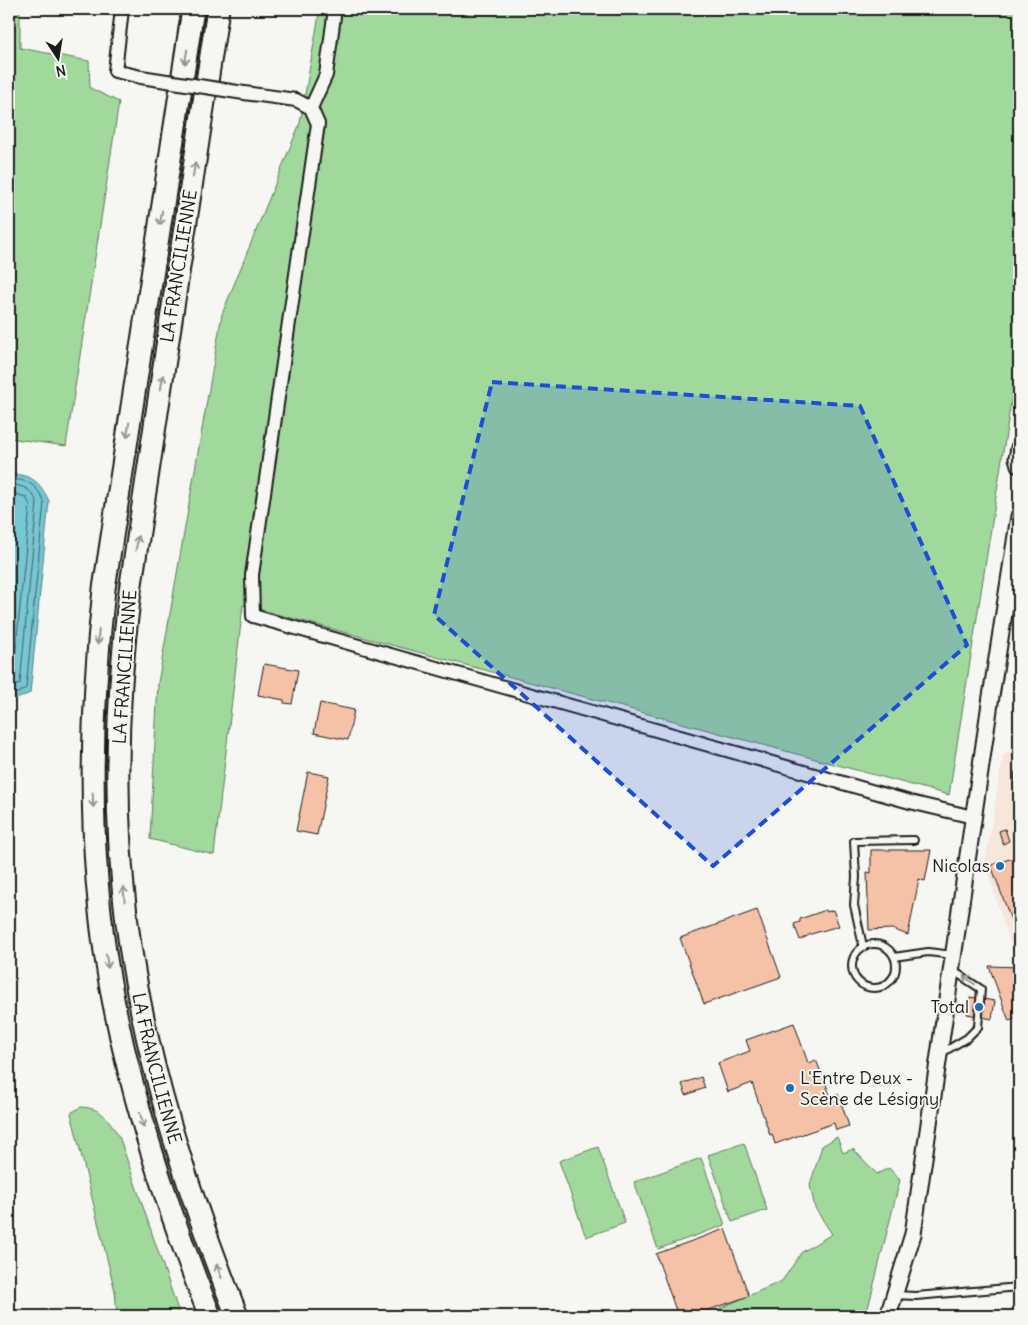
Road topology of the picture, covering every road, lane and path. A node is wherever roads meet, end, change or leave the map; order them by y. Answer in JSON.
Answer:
{"nodes":[{"id":1,"x":122,"y":9,"type":"edge"},
{"id":2,"x":193,"y":9,"type":"edge"},
{"id":3,"x":218,"y":9,"type":"edge"},
{"id":4,"x":335,"y":9,"type":"edge"},
{"id":5,"x":311,"y":108,"type":"junction"},
{"id":6,"x":1019,"y":448,"type":"edge"},
{"id":7,"x":1019,"y":465,"type":"edge"},
{"id":8,"x":1019,"y":516,"type":"edge"},
{"id":9,"x":1019,"y":522,"type":"edge"},
{"id":10,"x":1019,"y":774,"type":"edge"},
{"id":11,"x":1019,"y":787,"type":"edge"},
{"id":12,"x":973,"y":817,"type":"junction"},
{"id":13,"x":914,"y":840,"type":"dead end"},
{"id":14,"x":863,"y":946,"type":"junction"},
{"id":15,"x":894,"y":957,"type":"junction"},
{"id":16,"x":952,"y":962,"type":"junction"},
{"id":17,"x":939,"y":1054,"type":"junction"},
{"id":18,"x":1019,"y":1287,"type":"edge"},
{"id":19,"x":894,"y":1295,"type":"junction"},
{"id":20,"x":210,"y":1316,"type":"edge"},
{"id":21,"x":237,"y":1316,"type":"edge"},
{"id":22,"x":888,"y":1316,"type":"edge"}],
"edges":[{"from":1,"to":5,"type":"street","bridge":true},
{"from":2,"to":20,"type":"highway","name":"LA FRANCILIENNE","one_way":true},
{"from":21,"to":3,"type":"highway","name":"LA FRANCILIENNE","one_way":true},
{"from":4,"to":5,"type":"street"},
{"from":5,"to":12,"type":"street"},
{"from":6,"to":7,"type":"street"},
{"from":8,"to":9,"type":"street"},
{"from":9,"to":12,"type":"street"},
{"from":10,"to":11,"type":"lane"},
{"from":12,"to":16,"type":"street"},
{"from":13,"to":14,"type":"lane"},
{"from":14,"to":15,"type":"lane"},
{"from":14,"to":15,"type":"lane"},
{"from":15,"to":16,"type":"lane"},
{"from":16,"to":17,"type":"street"},
{"from":17,"to":16,"type":"lane","one_way":true},
{"from":17,"to":19,"type":"street"},
{"from":18,"to":19,"type":"lane"},
{"from":19,"to":22,"type":"street"}]}
